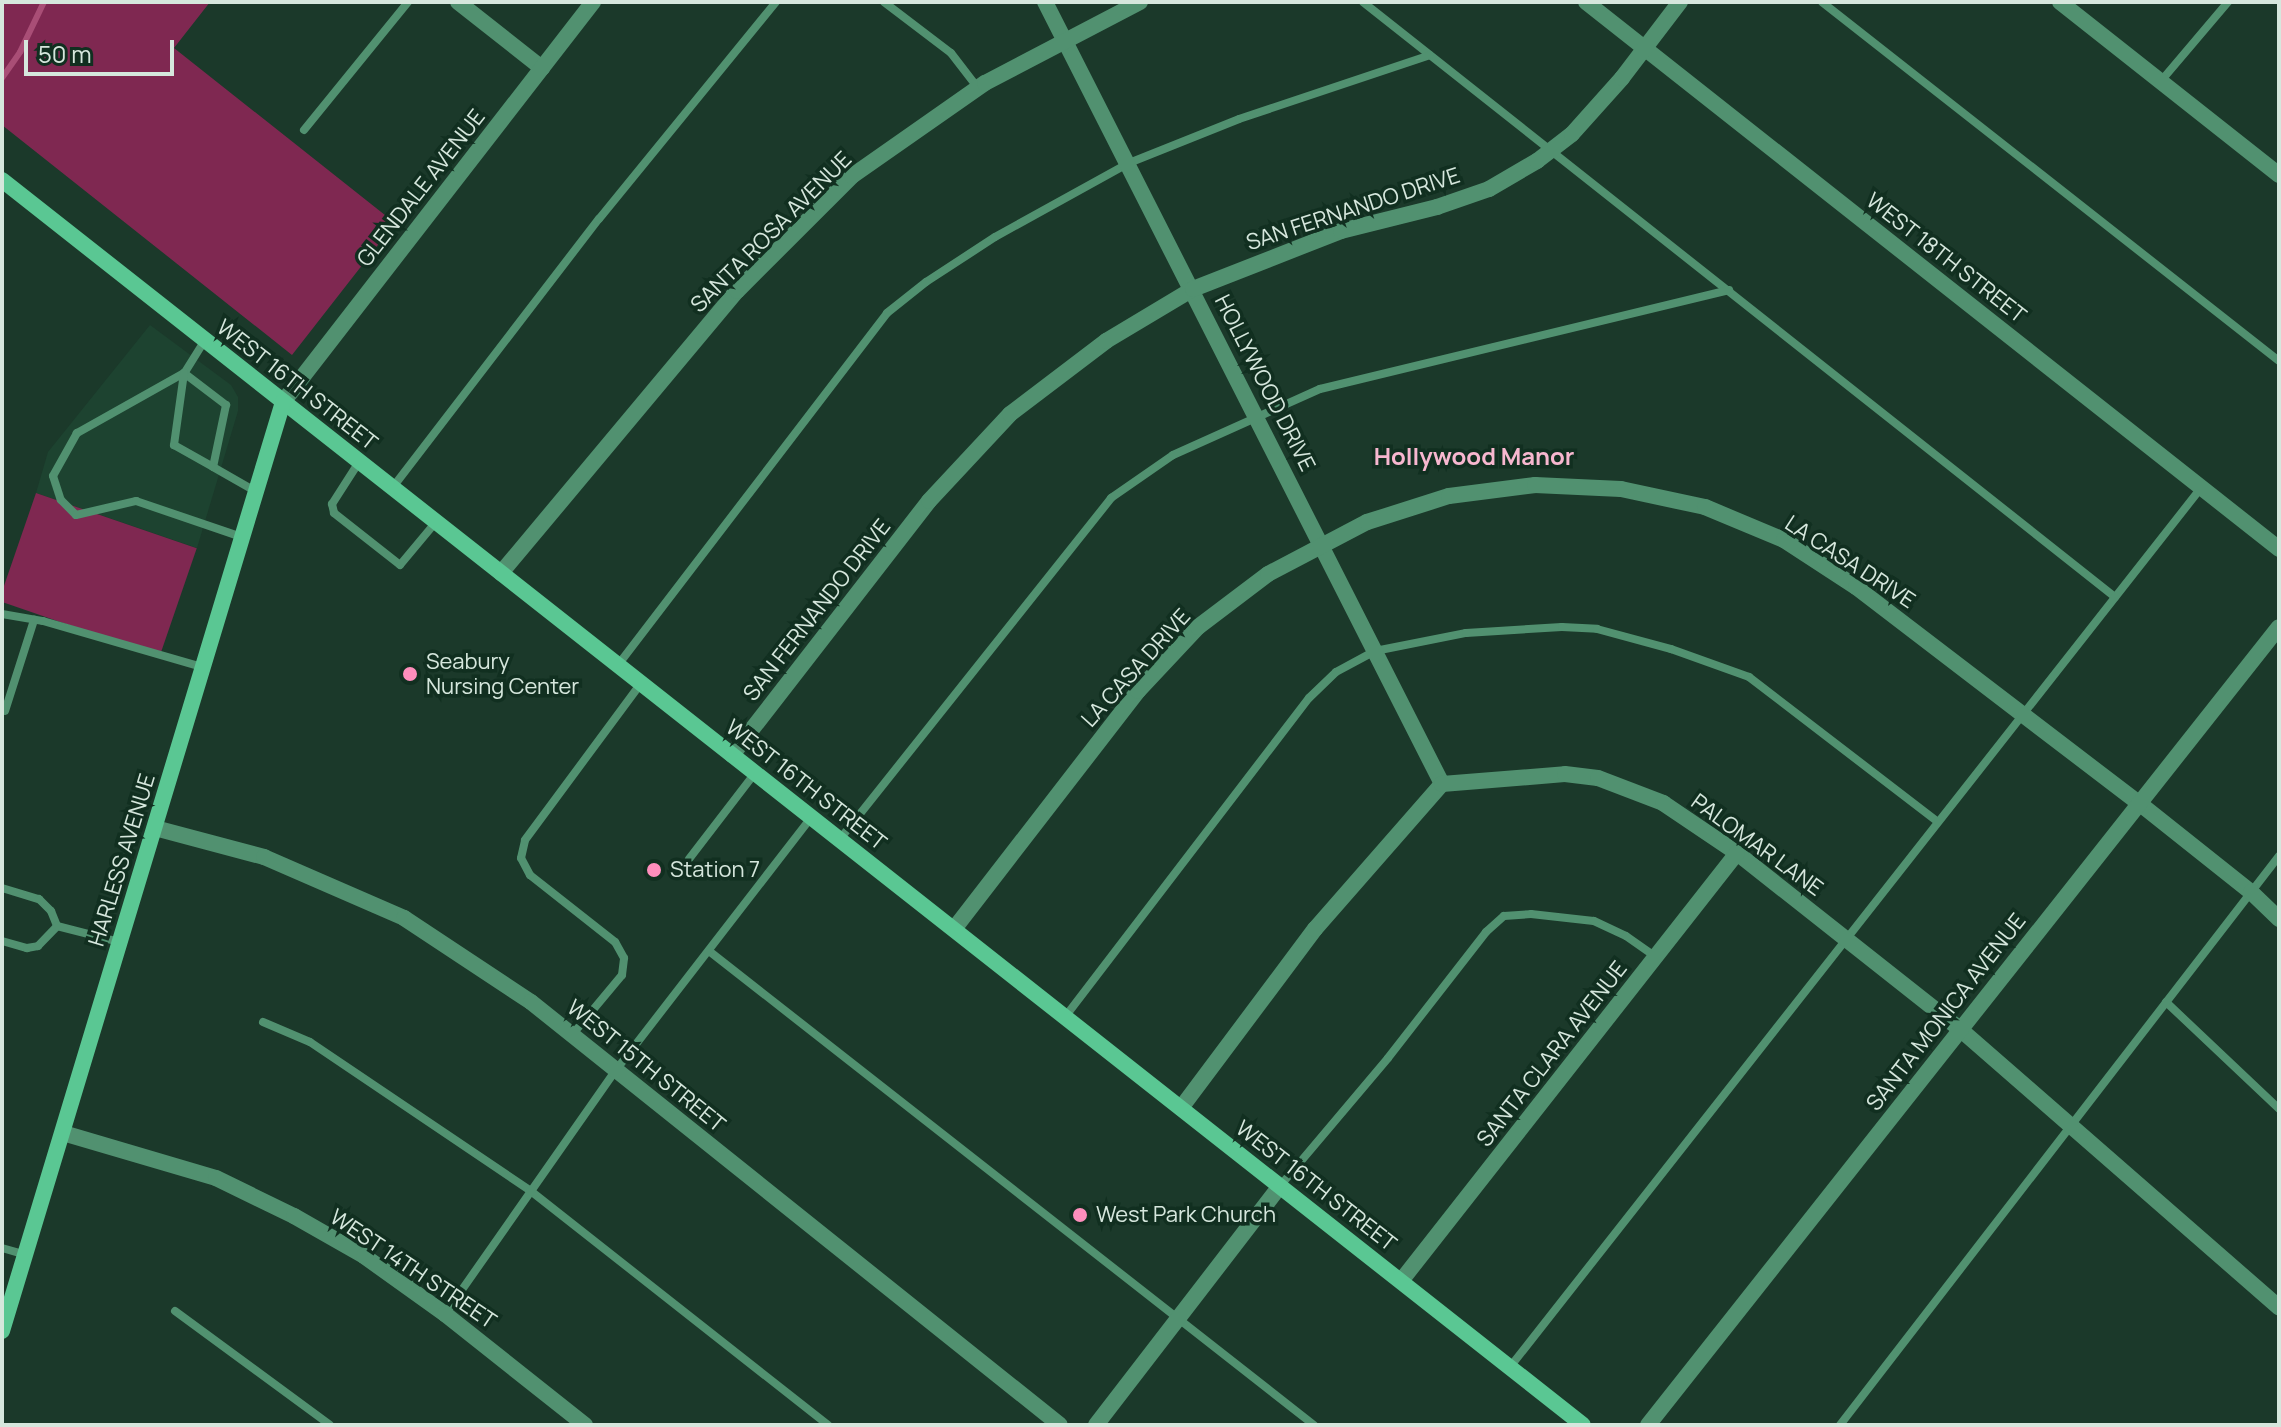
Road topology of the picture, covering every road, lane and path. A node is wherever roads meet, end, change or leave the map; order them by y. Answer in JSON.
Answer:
{"nodes":[{"id":1,"x":408,"y":2,"type":"edge"},
{"id":2,"x":458,"y":2,"type":"edge"},
{"id":3,"x":593,"y":2,"type":"edge"},
{"id":4,"x":776,"y":2,"type":"edge"},
{"id":5,"x":884,"y":2,"type":"edge"},
{"id":6,"x":1045,"y":2,"type":"edge"},
{"id":7,"x":1140,"y":2,"type":"edge"},
{"id":8,"x":1363,"y":2,"type":"edge"},
{"id":9,"x":1586,"y":2,"type":"edge"},
{"id":10,"x":1680,"y":2,"type":"edge"},
{"id":11,"x":1822,"y":2,"type":"edge"},
{"id":12,"x":2060,"y":2,"type":"edge"},
{"id":13,"x":2228,"y":2,"type":"edge"},
{"id":14,"x":1067,"y":40,"type":"junction"},
{"id":15,"x":1644,"y":48,"type":"junction"},
{"id":16,"x":1430,"y":55,"type":"junction"},
{"id":17,"x":542,"y":68,"type":"junction"},
{"id":18,"x":2160,"y":81,"type":"junction"},
{"id":19,"x":978,"y":88,"type":"junction"},
{"id":20,"x":304,"y":130,"type":"dead end"},
{"id":21,"x":1552,"y":149,"type":"junction"},
{"id":22,"x":1129,"y":163,"type":"junction"},
{"id":23,"x":2276,"y":167,"type":"edge"},
{"id":24,"x":2,"y":180,"type":"edge"},
{"id":25,"x":1193,"y":289,"type":"junction"},
{"id":26,"x":1729,"y":290,"type":"junction"},
{"id":27,"x":205,"y":340,"type":"junction"},
{"id":28,"x":2279,"y":361,"type":"edge"},
{"id":29,"x":184,"y":373,"type":"junction"},
{"id":30,"x":283,"y":402,"type":"junction"},
{"id":31,"x":1256,"y":415,"type":"junction"},
{"id":32,"x":359,"y":462,"type":"junction"},
{"id":33,"x":213,"y":467,"type":"junction"},
{"id":34,"x":392,"y":488,"type":"junction"},
{"id":35,"x":2201,"y":488,"type":"junction"},
{"id":36,"x":255,"y":491,"type":"junction"},
{"id":37,"x":436,"y":522,"type":"junction"},
{"id":38,"x":242,"y":538,"type":"junction"},
{"id":39,"x":1321,"y":544,"type":"junction"},
{"id":40,"x":2279,"y":549,"type":"edge"},
{"id":41,"x":501,"y":573,"type":"junction"},
{"id":42,"x":2115,"y":597,"type":"junction"},
{"id":43,"x":2,"y":614,"type":"edge"},
{"id":44,"x":34,"y":620,"type":"junction"},
{"id":45,"x":2279,"y":627,"type":"edge"},
{"id":46,"x":1375,"y":651,"type":"junction"},
{"id":47,"x":618,"y":665,"type":"junction"},
{"id":48,"x":203,"y":667,"type":"junction"},
{"id":49,"x":641,"y":683,"type":"junction"},
{"id":50,"x":5,"y":711,"type":"dead end"},
{"id":51,"x":2023,"y":714,"type":"junction"},
{"id":52,"x":732,"y":755,"type":"junction"},
{"id":53,"x":755,"y":773,"type":"junction"},
{"id":54,"x":1442,"y":784,"type":"junction"},
{"id":55,"x":2139,"y":803,"type":"junction"},
{"id":56,"x":812,"y":818,"type":"junction"},
{"id":57,"x":1938,"y":822,"type":"junction"},
{"id":58,"x":155,"y":828,"type":"junction"},
{"id":59,"x":840,"y":839,"type":"junction"},
{"id":60,"x":1737,"y":853,"type":"junction"},
{"id":61,"x":2279,"y":856,"type":"edge"},
{"id":62,"x":689,"y":859,"type":"dead end"},
{"id":63,"x":2,"y":888,"type":"edge"},
{"id":64,"x":2251,"y":892,"type":"junction"},
{"id":65,"x":2279,"y":919,"type":"edge"},
{"id":66,"x":57,"y":926,"type":"junction"},
{"id":67,"x":954,"y":929,"type":"junction"},
{"id":68,"x":1846,"y":939,"type":"junction"},
{"id":69,"x":2,"y":941,"type":"edge"},
{"id":70,"x":121,"y":942,"type":"junction"},
{"id":71,"x":709,"y":951,"type":"junction"},
{"id":72,"x":1656,"y":957,"type":"junction"},
{"id":73,"x":2166,"y":1002,"type":"junction"},
{"id":74,"x":1065,"y":1017,"type":"junction"},
{"id":75,"x":263,"y":1022,"type":"dead end"},
{"id":76,"x":1961,"y":1030,"type":"junction"},
{"id":77,"x":572,"y":1035,"type":"junction"},
{"id":78,"x":616,"y":1070,"type":"junction"},
{"id":79,"x":1181,"y":1108,"type":"junction"},
{"id":80,"x":2279,"y":1109,"type":"edge"},
{"id":81,"x":2071,"y":1126,"type":"junction"},
{"id":82,"x":63,"y":1133,"type":"junction"},
{"id":83,"x":1280,"y":1186,"type":"junction"},
{"id":84,"x":532,"y":1192,"type":"junction"},
{"id":85,"x":2,"y":1248,"type":"edge"},
{"id":86,"x":27,"y":1255,"type":"junction"},
{"id":87,"x":1401,"y":1281,"type":"junction"},
{"id":88,"x":2279,"y":1307,"type":"edge"},
{"id":89,"x":175,"y":1311,"type":"dead end"},
{"id":90,"x":445,"y":1314,"type":"junction"},
{"id":91,"x":1179,"y":1318,"type":"junction"},
{"id":92,"x":2,"y":1331,"type":"edge"},
{"id":93,"x":1510,"y":1367,"type":"junction"},
{"id":94,"x":330,"y":1425,"type":"edge"},
{"id":95,"x":585,"y":1425,"type":"edge"},
{"id":96,"x":828,"y":1425,"type":"edge"},
{"id":97,"x":1060,"y":1425,"type":"edge"},
{"id":98,"x":1096,"y":1425,"type":"edge"},
{"id":99,"x":1314,"y":1425,"type":"edge"},
{"id":100,"x":1583,"y":1425,"type":"edge"},
{"id":101,"x":1648,"y":1425,"type":"edge"},
{"id":102,"x":1840,"y":1425,"type":"edge"}],
"edges":[{"from":1,"to":20,"type":"lane"},
{"from":2,"to":17,"type":"street"},
{"from":3,"to":17,"type":"street","name":"GLENDALE AVENUE"},
{"from":4,"to":34,"type":"lane"},
{"from":5,"to":19,"type":"lane"},
{"from":6,"to":14,"type":"street","name":"HOLLYWOOD DRIVE"},
{"from":7,"to":14,"type":"street","name":"SANTA ROSA AVENUE"},
{"from":8,"to":16,"type":"lane"},
{"from":9,"to":15,"type":"street","name":"WEST 18TH STREET"},
{"from":10,"to":15,"type":"street","name":"SAN FERNANDO DRIVE"},
{"from":11,"to":28,"type":"lane"},
{"from":12,"to":18,"type":"street"},
{"from":13,"to":18,"type":"lane"},
{"from":14,"to":19,"type":"street","name":"SANTA ROSA AVENUE"},
{"from":14,"to":22,"type":"street","name":"HOLLYWOOD DRIVE"},
{"from":15,"to":21,"type":"street","name":"SAN FERNANDO DRIVE"},
{"from":15,"to":35,"type":"street","name":"WEST 18TH STREET"},
{"from":16,"to":21,"type":"lane"},
{"from":16,"to":22,"type":"lane"},
{"from":17,"to":30,"type":"street","name":"GLENDALE AVENUE"},
{"from":18,"to":23,"type":"street"},
{"from":19,"to":41,"type":"street","name":"SANTA ROSA AVENUE"},
{"from":21,"to":25,"type":"street","name":"SAN FERNANDO DRIVE"},
{"from":21,"to":26,"type":"lane"},
{"from":22,"to":25,"type":"street","name":"HOLLYWOOD DRIVE"},
{"from":22,"to":47,"type":"lane"},
{"from":24,"to":27,"type":"main road","name":"WEST 16TH STREET"},
{"from":25,"to":31,"type":"street","name":"HOLLYWOOD DRIVE"},
{"from":25,"to":52,"type":"street","name":"SAN FERNANDO DRIVE"},
{"from":26,"to":31,"type":"lane"},
{"from":26,"to":42,"type":"lane"},
{"from":27,"to":29,"type":"lane"},
{"from":27,"to":30,"type":"main road","name":"WEST 16TH STREET"},
{"from":29,"to":33,"type":"lane"},
{"from":29,"to":33,"type":"lane"},
{"from":29,"to":38,"type":"lane"},
{"from":30,"to":32,"type":"main road","name":"WEST 16TH STREET"},
{"from":30,"to":36,"type":"main road","name":"HARLESS AVENUE"},
{"from":31,"to":39,"type":"street","name":"HOLLYWOOD DRIVE"},
{"from":31,"to":59,"type":"lane"},
{"from":32,"to":34,"type":"main road","name":"WEST 16TH STREET"},
{"from":32,"to":37,"type":"lane"},
{"from":33,"to":36,"type":"lane"},
{"from":34,"to":37,"type":"main road","name":"WEST 16TH STREET"},
{"from":35,"to":40,"type":"street","name":"WEST 18TH STREET"},
{"from":35,"to":42,"type":"lane"},
{"from":36,"to":38,"type":"main road","name":"HARLESS AVENUE"},
{"from":37,"to":41,"type":"main road","name":"WEST 16TH STREET"},
{"from":38,"to":48,"type":"main road","name":"HARLESS AVENUE"},
{"from":39,"to":46,"type":"street","name":"HOLLYWOOD DRIVE"},
{"from":39,"to":51,"type":"street","name":"LA CASA DRIVE"},
{"from":39,"to":67,"type":"street","name":"LA CASA DRIVE"},
{"from":41,"to":47,"type":"main road","name":"WEST 16TH STREET"},
{"from":42,"to":51,"type":"lane"},
{"from":43,"to":44,"type":"lane"},
{"from":44,"to":48,"type":"lane"},
{"from":44,"to":50,"type":"lane"},
{"from":45,"to":55,"type":"street","name":"SANTA MONICA AVENUE"},
{"from":46,"to":54,"type":"street","name":"HOLLYWOOD DRIVE"},
{"from":46,"to":57,"type":"lane"},
{"from":46,"to":74,"type":"lane"},
{"from":47,"to":49,"type":"main road","name":"WEST 16TH STREET"},
{"from":48,"to":58,"type":"main road","name":"HARLESS AVENUE"},
{"from":49,"to":52,"type":"main road","name":"WEST 16TH STREET"},
{"from":49,"to":77,"type":"lane"},
{"from":51,"to":55,"type":"street","name":"LA CASA DRIVE"},
{"from":51,"to":57,"type":"lane"},
{"from":52,"to":53,"type":"main road","name":"WEST 16TH STREET"},
{"from":53,"to":56,"type":"main road","name":"WEST 16TH STREET"},
{"from":53,"to":62,"type":"lane"},
{"from":54,"to":60,"type":"street","name":"PALOMAR LANE"},
{"from":54,"to":79,"type":"street"},
{"from":55,"to":64,"type":"street","name":"LA CASA DRIVE"},
{"from":55,"to":76,"type":"street","name":"SANTA MONICA AVENUE"},
{"from":56,"to":59,"type":"main road","name":"WEST 16TH STREET"},
{"from":56,"to":71,"type":"lane"},
{"from":57,"to":68,"type":"lane"},
{"from":58,"to":70,"type":"main road","name":"HARLESS AVENUE"},
{"from":58,"to":77,"type":"street","name":"WEST 15TH STREET"},
{"from":59,"to":67,"type":"main road","name":"WEST 16TH STREET"},
{"from":60,"to":68,"type":"street","name":"PALOMAR LANE"},
{"from":60,"to":72,"type":"street","name":"SANTA CLARA AVENUE"},
{"from":61,"to":64,"type":"lane"},
{"from":63,"to":66,"type":"lane"},
{"from":64,"to":65,"type":"street","name":"LA CASA DRIVE"},
{"from":64,"to":73,"type":"lane"},
{"from":66,"to":69,"type":"lane"},
{"from":66,"to":70,"type":"lane"},
{"from":67,"to":74,"type":"main road","name":"WEST 16TH STREET"},
{"from":68,"to":76,"type":"street","name":"PALOMAR LANE"},
{"from":68,"to":93,"type":"lane"},
{"from":70,"to":82,"type":"main road","name":"HARLESS AVENUE"},
{"from":71,"to":78,"type":"lane"},
{"from":71,"to":91,"type":"lane"},
{"from":72,"to":83,"type":"lane"},
{"from":72,"to":87,"type":"street","name":"SANTA CLARA AVENUE"},
{"from":73,"to":80,"type":"lane"},
{"from":73,"to":81,"type":"lane"},
{"from":74,"to":79,"type":"main road","name":"WEST 16TH STREET"},
{"from":75,"to":84,"type":"lane"},
{"from":76,"to":81,"type":"street","name":"PALOMAR LANE"},
{"from":76,"to":101,"type":"street","name":"SANTA MONICA AVENUE"},
{"from":77,"to":78,"type":"street","name":"WEST 15TH STREET"},
{"from":78,"to":84,"type":"lane"},
{"from":78,"to":97,"type":"street","name":"WEST 15TH STREET"},
{"from":79,"to":83,"type":"main road","name":"WEST 16TH STREET"},
{"from":81,"to":88,"type":"street","name":"PALOMAR LANE"},
{"from":81,"to":102,"type":"lane"},
{"from":82,"to":86,"type":"main road","name":"HARLESS AVENUE"},
{"from":82,"to":90,"type":"street","name":"WEST 14TH STREET"},
{"from":83,"to":87,"type":"main road","name":"WEST 16TH STREET"},
{"from":83,"to":91,"type":"street"},
{"from":84,"to":90,"type":"lane"},
{"from":84,"to":96,"type":"lane"},
{"from":85,"to":86,"type":"lane"},
{"from":86,"to":92,"type":"main road","name":"HARLESS AVENUE"},
{"from":87,"to":93,"type":"main road","name":"WEST 16TH STREET"},
{"from":89,"to":94,"type":"lane"},
{"from":90,"to":95,"type":"street","name":"WEST 14TH STREET"},
{"from":91,"to":98,"type":"street"},
{"from":91,"to":99,"type":"lane"},
{"from":93,"to":100,"type":"main road","name":"WEST 16TH STREET"}]}
